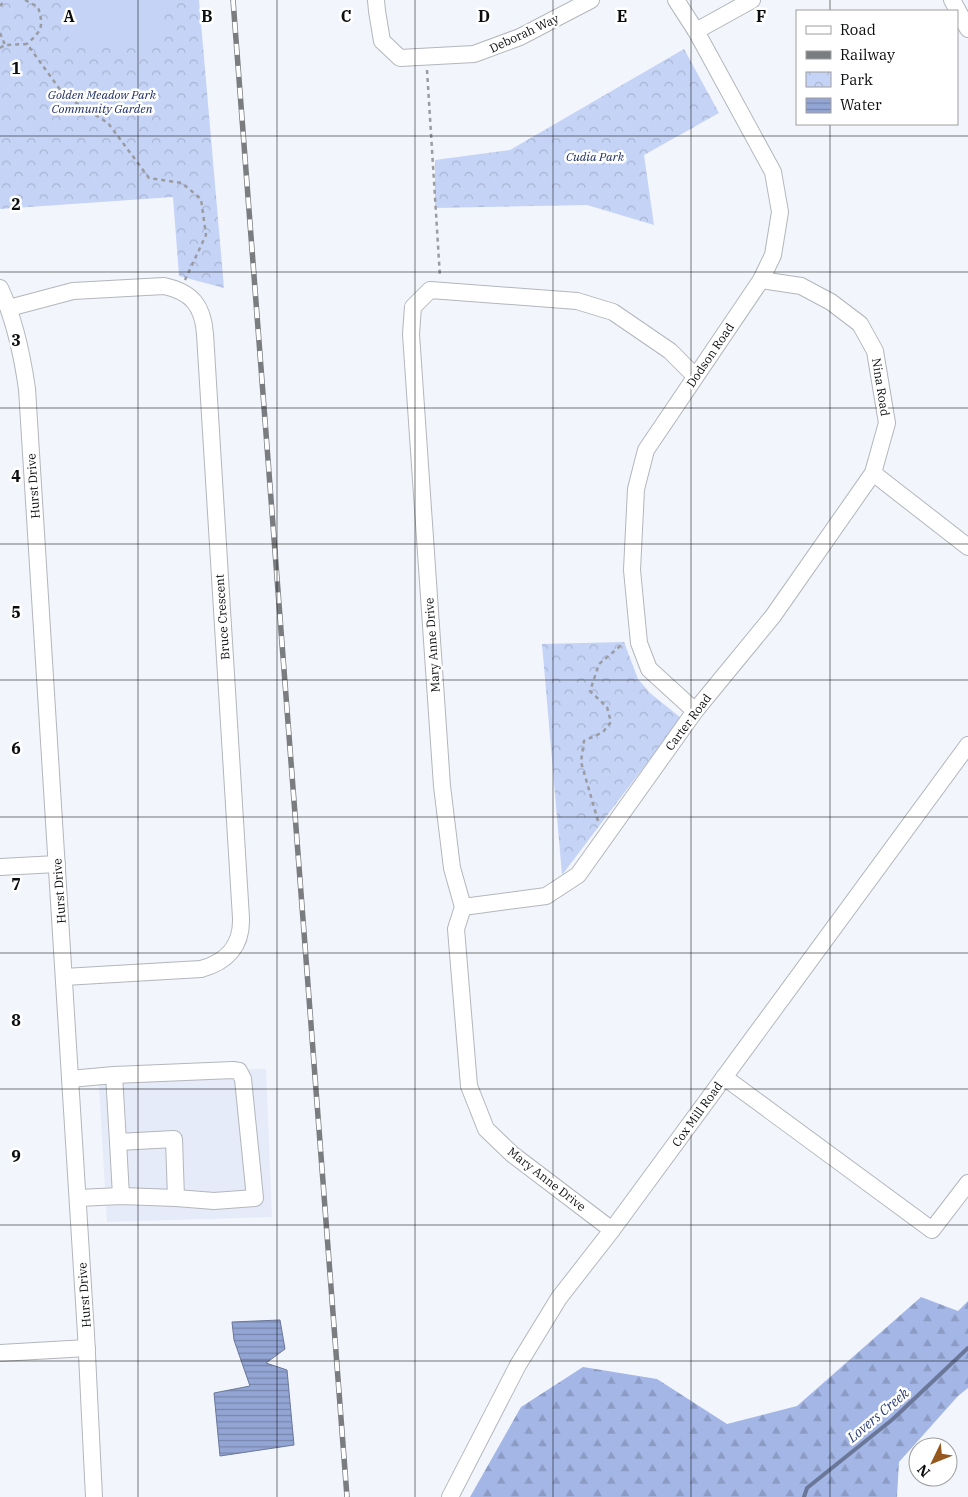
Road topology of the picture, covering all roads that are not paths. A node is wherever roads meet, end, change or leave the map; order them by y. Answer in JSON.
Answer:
{"nodes":[{"id":1,"x":376,"y":0,"type":"edge"},
{"id":2,"x":591,"y":0,"type":"edge"},
{"id":3,"x":676,"y":0,"type":"edge"},
{"id":4,"x":752,"y":0,"type":"edge"},
{"id":5,"x":958,"y":11,"type":"edge"},
{"id":6,"x":968,"y":29,"type":"edge"},
{"id":7,"x":696,"y":31,"type":"junction"},
{"id":8,"x":761,"y":280,"type":"junction"},
{"id":9,"x":0,"y":288,"type":"edge"},
{"id":10,"x":9,"y":308,"type":"junction"},
{"id":11,"x":695,"y":376,"type":"junction"},
{"id":12,"x":873,"y":473,"type":"junction"},
{"id":13,"x":968,"y":546,"type":"edge"},
{"id":14,"x":695,"y":711,"type":"junction"},
{"id":15,"x":968,"y":745,"type":"edge"},
{"id":16,"x":57,"y":864,"type":"junction"},
{"id":17,"x":0,"y":867,"type":"edge"},
{"id":18,"x":463,"y":907,"type":"junction"},
{"id":19,"x":64,"y":978,"type":"junction"},
{"id":20,"x":114,"y":1075,"type":"junction"},
{"id":21,"x":724,"y":1077,"type":"junction"},
{"id":22,"x":70,"y":1078,"type":"junction"},
{"id":23,"x":118,"y":1142,"type":"junction"},
{"id":24,"x":968,"y":1182,"type":"edge"},
{"id":25,"x":121,"y":1196,"type":"junction"},
{"id":26,"x":78,"y":1198,"type":"junction"},
{"id":27,"x":176,"y":1198,"type":"junction"},
{"id":28,"x":612,"y":1230,"type":"junction"},
{"id":29,"x":87,"y":1348,"type":"junction"},
{"id":30,"x":0,"y":1353,"type":"edge"},
{"id":31,"x":94,"y":1497,"type":"edge"},
{"id":32,"x":450,"y":1497,"type":"edge"}],
"edges":[{"from":1,"to":2,"type":"street","name":"Deborah Way"},
{"from":3,"to":7,"type":"street","name":"Dodson Road"},
{"from":4,"to":7,"type":"street"},
{"from":5,"to":6,"type":"street"},
{"from":7,"to":8,"type":"street","name":"Dodson Road"},
{"from":8,"to":11,"type":"street","name":"Dodson Road"},
{"from":8,"to":12,"type":"street","name":"Nina Road"},
{"from":9,"to":10,"type":"street","name":"Hurst Drive"},
{"from":10,"to":16,"type":"street","name":"Hurst Drive"},
{"from":10,"to":19,"type":"street","name":"Bruce Crescent"},
{"from":11,"to":14,"type":"street","name":"Dodson Road"},
{"from":11,"to":18,"type":"street","name":"Mary Anne Drive"},
{"from":12,"to":13,"type":"street"},
{"from":12,"to":14,"type":"street","name":"Carter Road"},
{"from":14,"to":18,"type":"street","name":"Carter Road"},
{"from":15,"to":21,"type":"street","name":"Cox Mill Road"},
{"from":16,"to":17,"type":"street"},
{"from":16,"to":19,"type":"street","name":"Hurst Drive"},
{"from":18,"to":28,"type":"street","name":"Mary Anne Drive"},
{"from":19,"to":22,"type":"street","name":"Hurst Drive"},
{"from":20,"to":22,"type":"street"},
{"from":20,"to":23,"type":"street"},
{"from":20,"to":27,"type":"street"},
{"from":21,"to":24,"type":"street"},
{"from":21,"to":28,"type":"street","name":"Cox Mill Road"},
{"from":22,"to":26,"type":"street","name":"Hurst Drive"},
{"from":23,"to":25,"type":"street"},
{"from":23,"to":27,"type":"street"},
{"from":25,"to":26,"type":"street"},
{"from":25,"to":27,"type":"street"},
{"from":26,"to":29,"type":"street","name":"Hurst Drive"},
{"from":28,"to":32,"type":"street","name":"Cox Mill Road"},
{"from":29,"to":30,"type":"street"},
{"from":29,"to":31,"type":"street","name":"Hurst Drive"}]}
